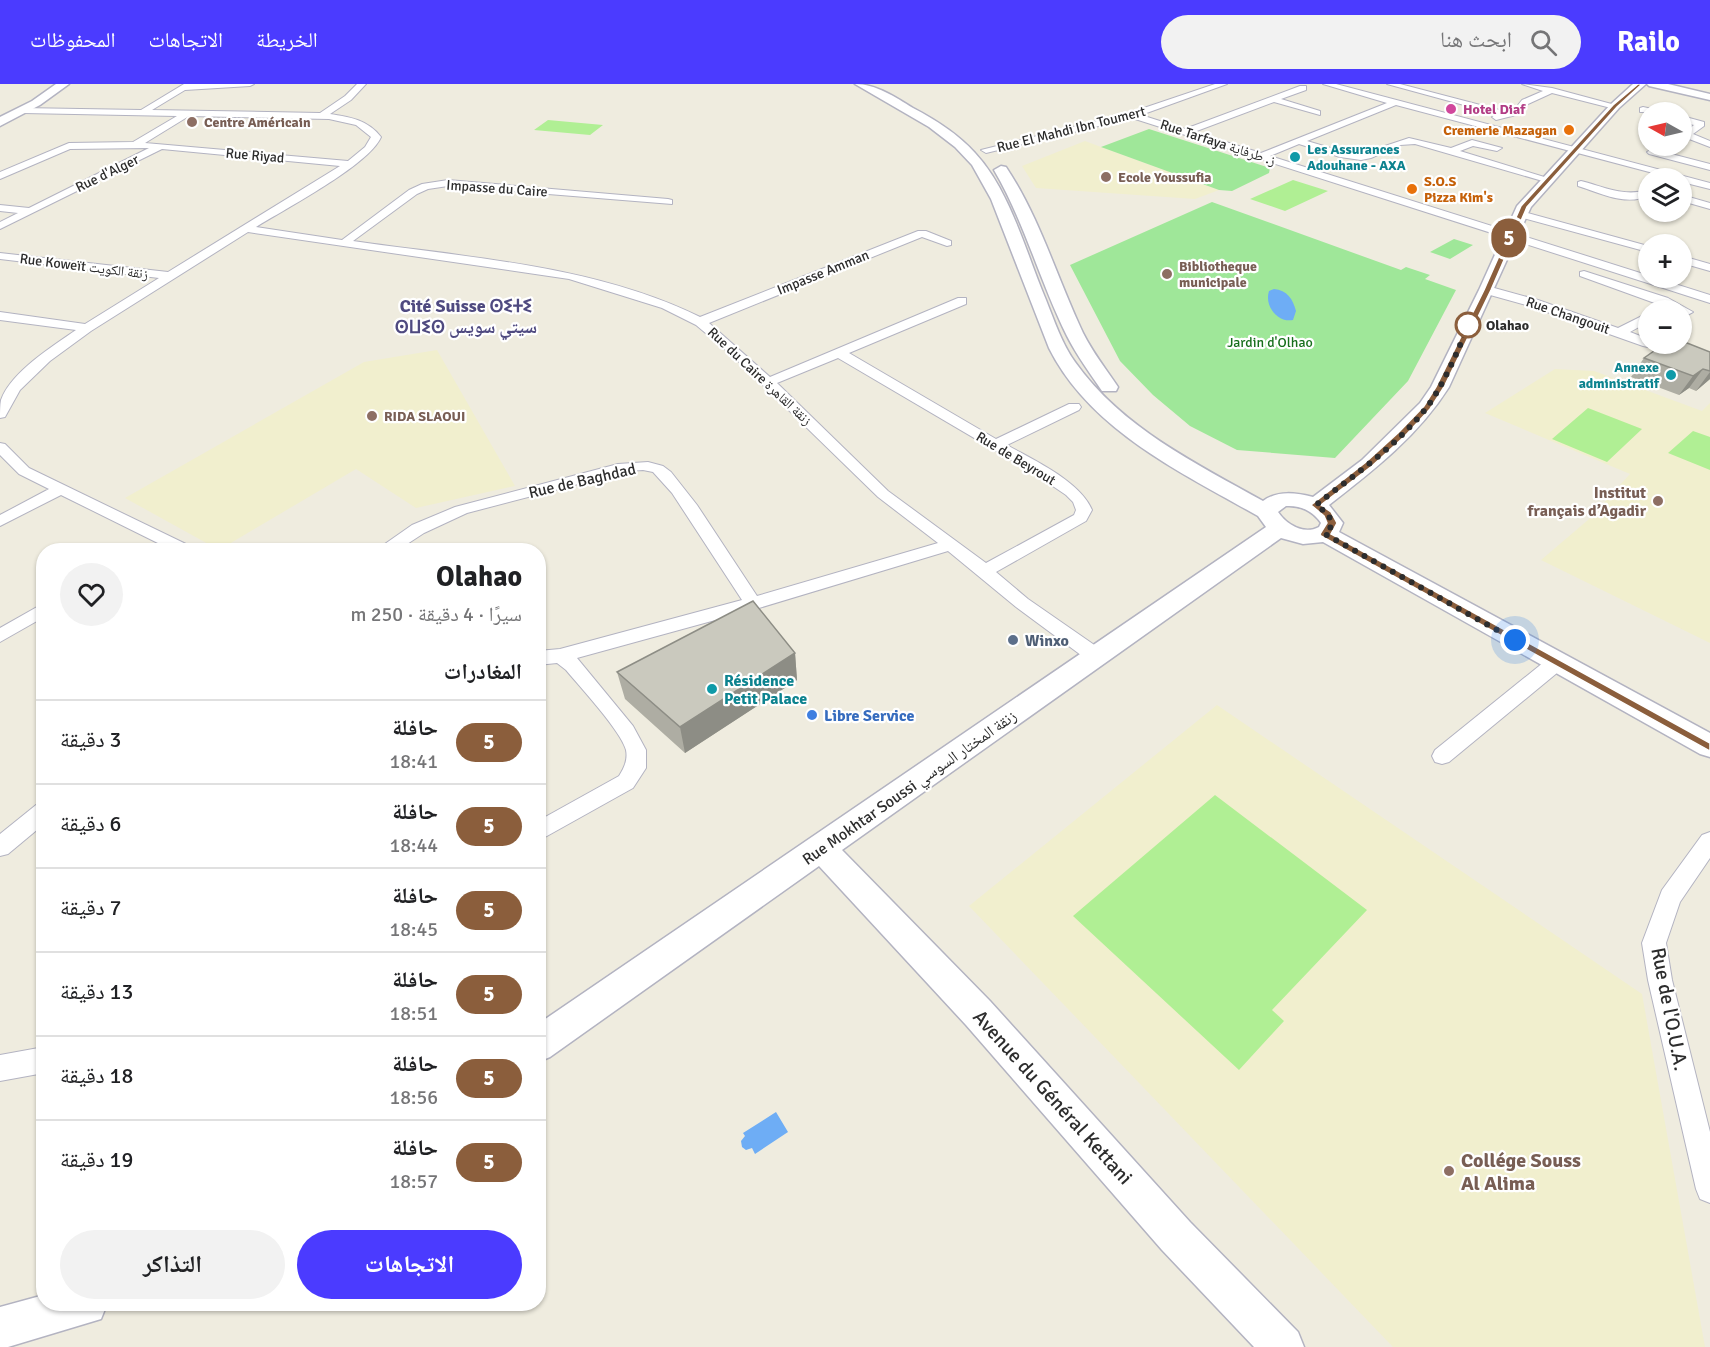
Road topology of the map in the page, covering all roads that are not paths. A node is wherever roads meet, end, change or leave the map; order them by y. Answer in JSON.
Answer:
{"nodes":[{"id":1,"x":63,"y":84,"type":"edge"},
{"id":2,"x":250,"y":84,"type":"edge"},
{"id":3,"x":362,"y":84,"type":"edge"},
{"id":4,"x":861,"y":84,"type":"edge"},
{"id":5,"x":879,"y":84,"type":"edge"},
{"id":6,"x":1223,"y":84,"type":"edge"},
{"id":7,"x":1328,"y":84,"type":"edge"},
{"id":8,"x":1390,"y":84,"type":"edge"},
{"id":9,"x":1526,"y":84,"type":"edge"},
{"id":10,"x":1640,"y":84,"type":"edge"},
{"id":11,"x":1657,"y":85,"type":"edge"},
{"id":12,"x":188,"y":86,"type":"edge"},
{"id":13,"x":1303,"y":88,"type":"dead end"},
{"id":14,"x":1552,"y":90,"type":"junction"},
{"id":15,"x":1710,"y":97,"type":"edge"},
{"id":16,"x":1274,"y":99,"type":"junction"},
{"id":17,"x":1396,"y":102,"type":"junction"},
{"id":18,"x":1615,"y":106,"type":"junction"},
{"id":19,"x":23,"y":111,"type":"junction"},
{"id":20,"x":141,"y":113,"type":"junction"},
{"id":21,"x":186,"y":114,"type":"junction"},
{"id":22,"x":1317,"y":114,"type":"dead end"},
{"id":23,"x":1506,"y":114,"type":"junction"},
{"id":24,"x":1132,"y":115,"type":"junction"},
{"id":25,"x":322,"y":116,"type":"junction"},
{"id":26,"x":0,"y":122,"type":"edge"},
{"id":27,"x":1692,"y":122,"type":"edge"},
{"id":28,"x":1476,"y":124,"type":"junction"},
{"id":29,"x":1692,"y":131,"type":"edge"},
{"id":30,"x":1185,"y":132,"type":"junction"},
{"id":31,"x":1692,"y":137,"type":"edge"},
{"id":32,"x":1299,"y":141,"type":"junction"},
{"id":33,"x":135,"y":145,"type":"junction"},
{"id":34,"x":1710,"y":146,"type":"edge"},
{"id":35,"x":161,"y":147,"type":"junction"},
{"id":36,"x":1497,"y":148,"type":"dead end"},
{"id":37,"x":986,"y":150,"type":"junction"},
{"id":38,"x":1575,"y":150,"type":"junction"},
{"id":39,"x":1261,"y":156,"type":"junction"},
{"id":40,"x":1666,"y":156,"type":"edge"},
{"id":41,"x":10,"y":161,"type":"dead end"},
{"id":42,"x":29,"y":162,"type":"junction"},
{"id":43,"x":1688,"y":162,"type":"junction"},
{"id":44,"x":350,"y":164,"type":"junction"},
{"id":45,"x":1710,"y":167,"type":"edge"},
{"id":46,"x":1642,"y":168,"type":"edge"},
{"id":47,"x":1676,"y":168,"type":"edge"},
{"id":48,"x":0,"y":176,"type":"edge"},
{"id":49,"x":1550,"y":179,"type":"junction"},
{"id":50,"x":1692,"y":182,"type":"edge"},
{"id":51,"x":1581,"y":184,"type":"dead end"},
{"id":52,"x":1710,"y":186,"type":"edge"},
{"id":53,"x":1638,"y":196,"type":"edge"},
{"id":54,"x":1692,"y":201,"type":"edge"},
{"id":55,"x":668,"y":202,"type":"dead end"},
{"id":56,"x":1710,"y":206,"type":"edge"},
{"id":57,"x":0,"y":208,"type":"edge"},
{"id":58,"x":30,"y":211,"type":"junction"},
{"id":59,"x":1520,"y":214,"type":"junction"},
{"id":60,"x":0,"y":226,"type":"edge"},
{"id":61,"x":247,"y":229,"type":"junction"},
{"id":62,"x":1510,"y":235,"type":"junction"},
{"id":63,"x":344,"y":243,"type":"junction"},
{"id":64,"x":947,"y":243,"type":"dead end"},
{"id":65,"x":1638,"y":246,"type":"edge"},
{"id":66,"x":0,"y":256,"type":"edge"},
{"id":67,"x":1692,"y":263,"type":"edge"},
{"id":68,"x":1600,"y":264,"type":"junction"},
{"id":69,"x":1710,"y":268,"type":"edge"},
{"id":70,"x":1584,"y":274,"type":"junction"},
{"id":71,"x":169,"y":276,"type":"junction"},
{"id":72,"x":1571,"y":281,"type":"dead end"},
{"id":73,"x":1487,"y":290,"type":"junction"},
{"id":74,"x":1710,"y":298,"type":"edge"},
{"id":75,"x":1661,"y":300,"type":"edge"},
{"id":76,"x":962,"y":301,"type":"dead end"},
{"id":77,"x":0,"y":316,"type":"edge"},
{"id":78,"x":700,"y":322,"type":"junction"},
{"id":79,"x":1638,"y":323,"type":"edge"},
{"id":80,"x":87,"y":328,"type":"junction"},
{"id":81,"x":1620,"y":333,"type":"junction"},
{"id":82,"x":1638,"y":339,"type":"edge"},
{"id":83,"x":839,"y":353,"type":"junction"},
{"id":84,"x":769,"y":382,"type":"junction"},
{"id":85,"x":1074,"y":407,"type":"dead end"},
{"id":86,"x":0,"y":414,"type":"edge"},
{"id":87,"x":995,"y":445,"type":"junction"},
{"id":88,"x":0,"y":447,"type":"edge"},
{"id":89,"x":59,"y":490,"type":"junction"},
{"id":90,"x":1316,"y":505,"type":"junction"},
{"id":91,"x":1275,"y":514,"type":"junction"},
{"id":92,"x":0,"y":521,"type":"edge"},
{"id":93,"x":1325,"y":534,"type":"junction"},
{"id":94,"x":154,"y":543,"type":"edge"},
{"id":95,"x":398,"y":543,"type":"edge"},
{"id":96,"x":950,"y":545,"type":"junction"},
{"id":97,"x":985,"y":571,"type":"junction"},
{"id":98,"x":753,"y":604,"type":"junction"},
{"id":99,"x":36,"y":614,"type":"edge"},
{"id":100,"x":0,"y":636,"type":"edge"},
{"id":101,"x":560,"y":656,"type":"junction"},
{"id":102,"x":1096,"y":656,"type":"junction"},
{"id":103,"x":546,"y":657,"type":"edge"},
{"id":104,"x":1556,"y":663,"type":"junction"},
{"id":105,"x":1710,"y":746,"type":"edge"},
{"id":106,"x":1442,"y":756,"type":"dead end"},
{"id":107,"x":36,"y":818,"type":"edge"},
{"id":108,"x":546,"y":827,"type":"edge"},
{"id":109,"x":1710,"y":841,"type":"edge"},
{"id":110,"x":0,"y":847,"type":"edge"},
{"id":111,"x":821,"y":848,"type":"junction"},
{"id":112,"x":546,"y":1039,"type":"edge"},
{"id":113,"x":36,"y":1061,"type":"edge"},
{"id":114,"x":0,"y":1068,"type":"edge"},
{"id":115,"x":1710,"y":1189,"type":"edge"},
{"id":116,"x":61,"y":1311,"type":"edge"},
{"id":117,"x":0,"y":1328,"type":"edge"},
{"id":118,"x":1283,"y":1347,"type":"edge"}],
"edges":[{"from":1,"to":19,"type":"street"},
{"from":2,"to":12,"type":"street"},
{"from":3,"to":25,"type":"street"},
{"from":4,"to":91,"type":"street"},
{"from":5,"to":37,"type":"street"},
{"from":6,"to":24,"type":"street","name":"Rue El Mahdi Ibn Toumert"},
{"from":7,"to":17,"type":"street"},
{"from":8,"to":23,"type":"street"},
{"from":9,"to":14,"type":"street"},
{"from":10,"to":18,"type":"street"},
{"from":11,"to":15,"type":"street"},
{"from":12,"to":20,"type":"street"},
{"from":13,"to":16,"type":"street"},
{"from":14,"to":18,"type":"street"},
{"from":14,"to":23,"type":"street"},
{"from":16,"to":22,"type":"street"},
{"from":16,"to":30,"type":"street"},
{"from":17,"to":28,"type":"street"},
{"from":17,"to":32,"type":"street"},
{"from":18,"to":38,"type":"street"},
{"from":19,"to":20,"type":"street"},
{"from":19,"to":26,"type":"street"},
{"from":20,"to":21,"type":"street"},
{"from":21,"to":25,"type":"street"},
{"from":21,"to":33,"type":"street","name":"Rue d'Alger"},
{"from":23,"to":28,"type":"street"},
{"from":24,"to":30,"type":"street","name":"Rue Tarfaya ز. طرفاية"},
{"from":24,"to":37,"type":"street","name":"Rue El Mahdi Ibn Toumert"},
{"from":25,"to":44,"type":"street"},
{"from":27,"to":29,"type":"street"},
{"from":28,"to":38,"type":"street"},
{"from":30,"to":39,"type":"street","name":"Rue Tarfaya ز. طرفاية"},
{"from":31,"to":34,"type":"street"},
{"from":32,"to":39,"type":"street"},
{"from":32,"to":49,"type":"street"},
{"from":33,"to":35,"type":"street","name":"Rue d'Alger"},
{"from":33,"to":42,"type":"street","name":"Rue d'Alger"},
{"from":34,"to":43,"type":"street"},
{"from":35,"to":44,"type":"street","name":"Rue Riyad"},
{"from":35,"to":58,"type":"street","name":"Rue d'Alger"},
{"from":36,"to":49,"type":"street"},
{"from":37,"to":91,"type":"street"},
{"from":38,"to":46,"type":"street"},
{"from":38,"to":49,"type":"street"},
{"from":39,"to":62,"type":"street","name":"Rue Tarfaya ز. طرفاية"},
{"from":40,"to":43,"type":"street"},
{"from":41,"to":42,"type":"street"},
{"from":42,"to":48,"type":"street","name":"Rue d'Alger"},
{"from":43,"to":45,"type":"street"},
{"from":43,"to":47,"type":"street"},
{"from":44,"to":61,"type":"street"},
{"from":49,"to":59,"type":"street"},
{"from":50,"to":52,"type":"street"},
{"from":51,"to":53,"type":"street"},
{"from":54,"to":56,"type":"street"},
{"from":55,"to":63,"type":"street","name":"Impasse du Caire"},
{"from":57,"to":58,"type":"street"},
{"from":58,"to":60,"type":"street","name":"Rue d'Alger"},
{"from":59,"to":62,"type":"street"},
{"from":59,"to":65,"type":"street"},
{"from":61,"to":63,"type":"street","name":"Rue du Caire زنقة القاهرة"},
{"from":61,"to":71,"type":"street"},
{"from":62,"to":68,"type":"street","name":"Rue Tarfaya ز. طرفاية"},
{"from":62,"to":73,"type":"street"},
{"from":63,"to":78,"type":"street","name":"Rue du Caire زنقة القاهرة"},
{"from":64,"to":78,"type":"street","name":"Impasse Amman"},
{"from":66,"to":71,"type":"street","name":"Rue Koweït زنقة الكويت"},
{"from":67,"to":69,"type":"street"},
{"from":68,"to":70,"type":"street"},
{"from":68,"to":74,"type":"street","name":"Rue Tarfaya ز. طرفاية"},
{"from":70,"to":72,"type":"street"},
{"from":70,"to":75,"type":"street"},
{"from":71,"to":80,"type":"street"},
{"from":73,"to":81,"type":"street","name":"Rue Changouit"},
{"from":73,"to":90,"type":"street"},
{"from":76,"to":83,"type":"street"},
{"from":77,"to":80,"type":"street"},
{"from":78,"to":84,"type":"street","name":"Rue du Caire زنقة القاهرة"},
{"from":79,"to":81,"type":"street"},
{"from":80,"to":86,"type":"street"},
{"from":81,"to":82,"type":"street","name":"Rue Changouit"},
{"from":83,"to":84,"type":"street"},
{"from":83,"to":87,"type":"street","name":"Rue de Beyrout"},
{"from":84,"to":96,"type":"street","name":"Rue du Caire زنقة القاهرة"},
{"from":85,"to":87,"type":"street"},
{"from":87,"to":97,"type":"street","name":"Rue de Beyrout"},
{"from":88,"to":89,"type":"street"},
{"from":89,"to":92,"type":"street"},
{"from":89,"to":94,"type":"street"},
{"from":90,"to":91,"type":"street"},
{"from":90,"to":93,"type":"street"},
{"from":91,"to":93,"type":"street"},
{"from":91,"to":102,"type":"street","name":"Rue Mokhtar Soussi زنقة المختار السوسي"},
{"from":93,"to":104,"type":"street"},
{"from":95,"to":98,"type":"street","name":"Rue de Baghdad"},
{"from":96,"to":97,"type":"street","name":"Rue du Caire زنقة القاهرة"},
{"from":96,"to":98,"type":"street"},
{"from":97,"to":102,"type":"street","name":"Rue du Caire زنقة القاهرة"},
{"from":98,"to":101,"type":"street"},
{"from":99,"to":100,"type":"street"},
{"from":101,"to":103,"type":"street"},
{"from":101,"to":108,"type":"street"},
{"from":102,"to":111,"type":"street","name":"Rue Mokhtar Soussi زنقة المختار السوسي"},
{"from":104,"to":105,"type":"street"},
{"from":104,"to":106,"type":"street"},
{"from":107,"to":110,"type":"street"},
{"from":109,"to":115,"type":"street","name":"Rue de l'O.U.A."},
{"from":111,"to":112,"type":"street","name":"Rue Mokhtar Soussi زنقة المختار السوسي"},
{"from":111,"to":118,"type":"street","name":"Avenue du Général Kettani"},
{"from":113,"to":114,"type":"street"},
{"from":116,"to":117,"type":"street"}]}
